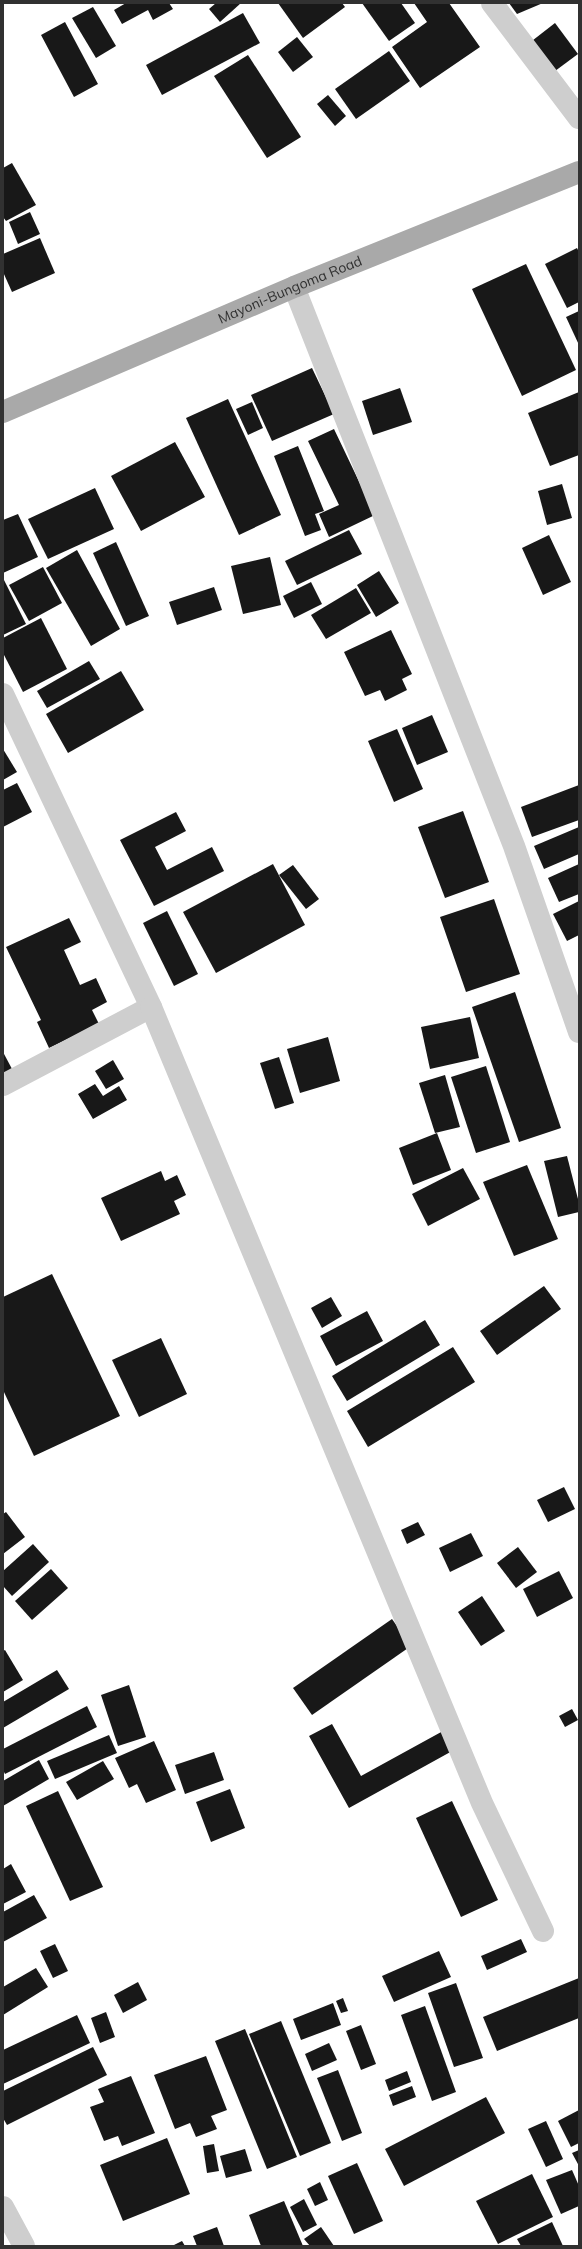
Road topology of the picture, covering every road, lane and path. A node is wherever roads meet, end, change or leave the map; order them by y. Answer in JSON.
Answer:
{"nodes":[{"id":1,"x":492,"y":3,"type":"edge"},
{"id":2,"x":579,"y":118,"type":"edge"},
{"id":3,"x":579,"y":172,"type":"edge"},
{"id":4,"x":294,"y":287,"type":"junction"},
{"id":5,"x":3,"y":412,"type":"edge"},
{"id":6,"x":3,"y":694,"type":"edge"},
{"id":7,"x":151,"y":1007,"type":"junction"},
{"id":8,"x":579,"y":1032,"type":"edge"},
{"id":9,"x":3,"y":1084,"type":"edge"},
{"id":10,"x":543,"y":1931,"type":"dead end"},
{"id":11,"x":3,"y":2207,"type":"edge"},
{"id":12,"x":24,"y":2246,"type":"edge"}],
"edges":[{"from":1,"to":2,"type":"street"},
{"from":3,"to":4,"type":"main road","name":"Mayoni-Bungoma Road"},
{"from":4,"to":5,"type":"main road","name":"Mayoni-Bungoma Road"},
{"from":4,"to":8,"type":"street"},
{"from":6,"to":7,"type":"street"},
{"from":7,"to":9,"type":"street"},
{"from":7,"to":10,"type":"street"},
{"from":11,"to":12,"type":"street"}]}
